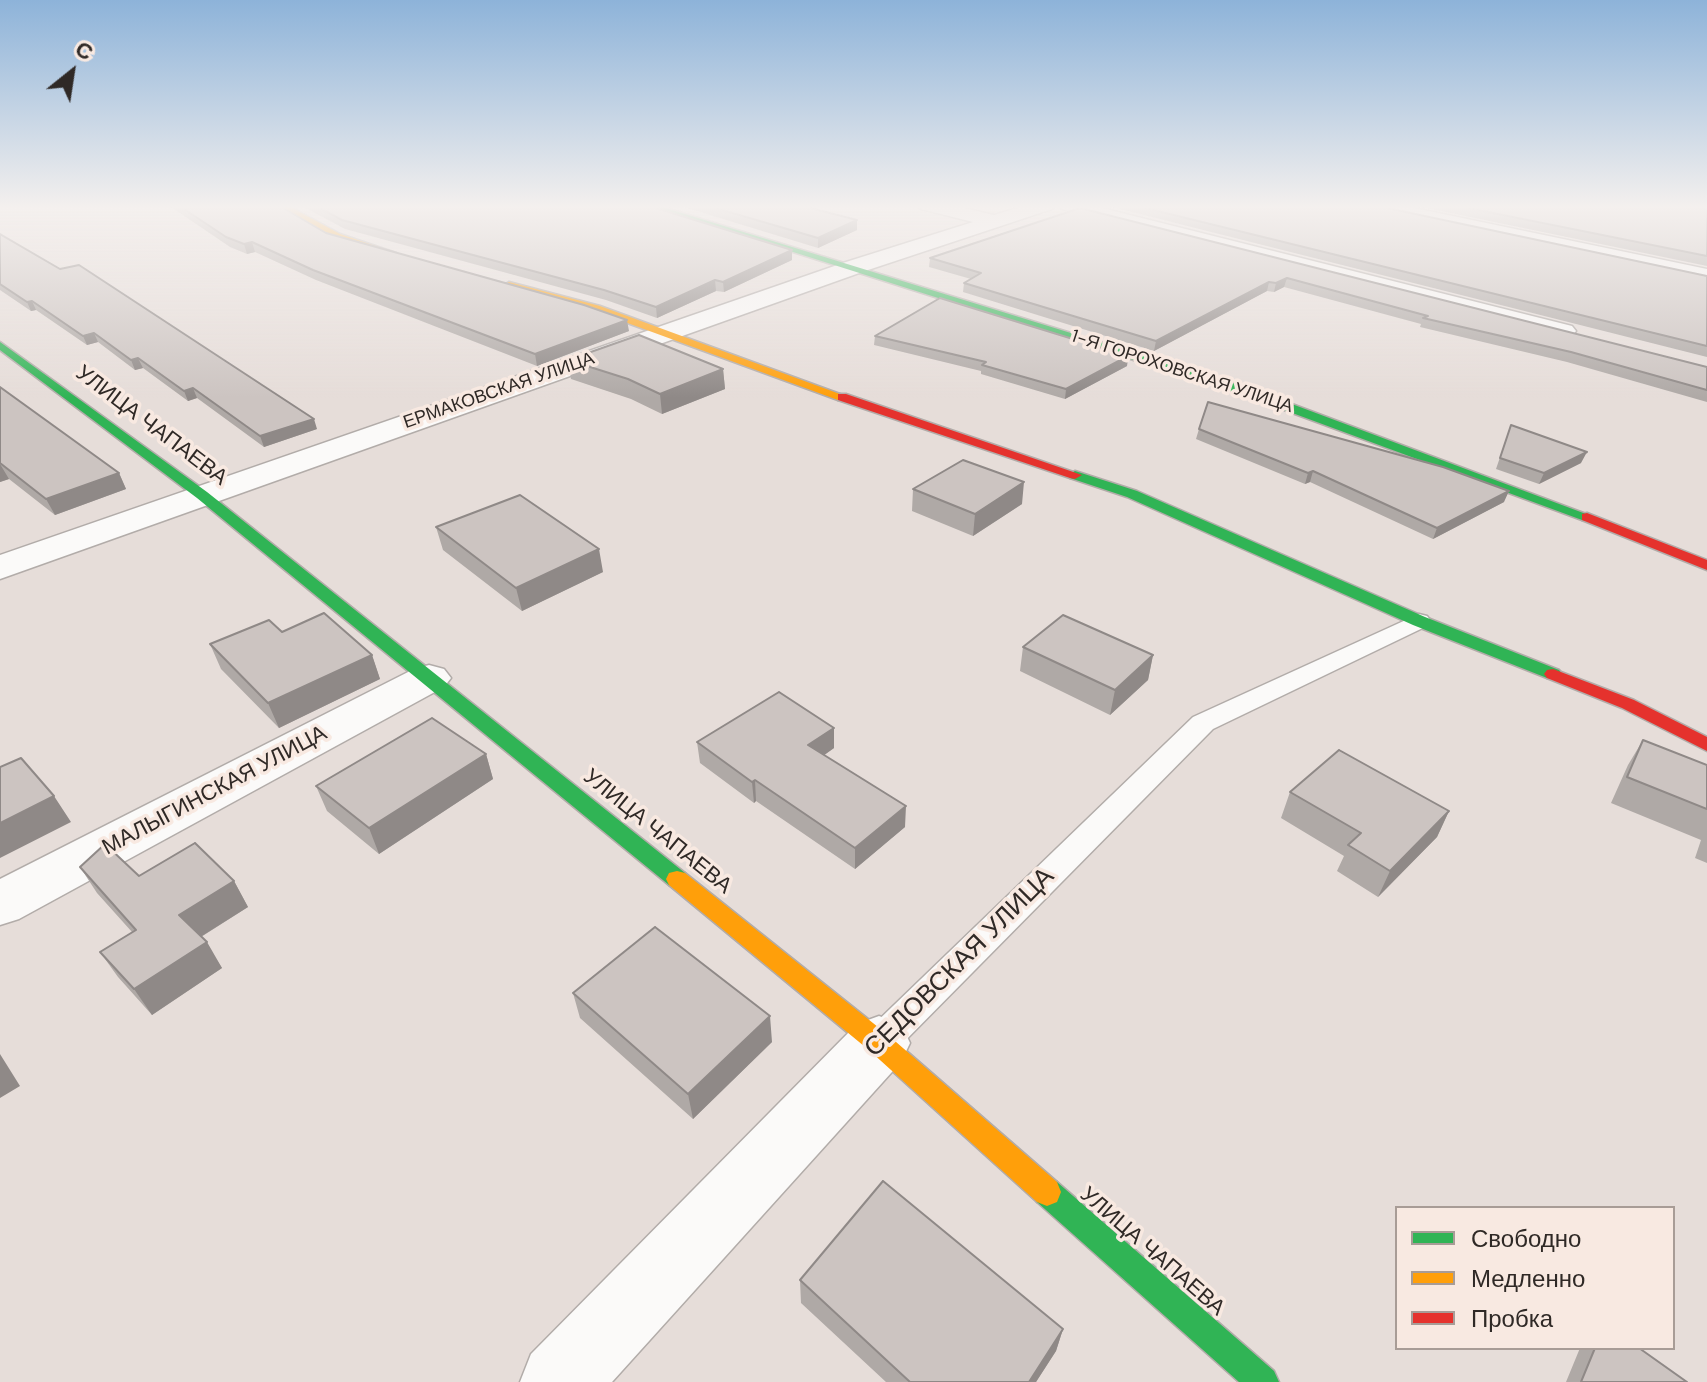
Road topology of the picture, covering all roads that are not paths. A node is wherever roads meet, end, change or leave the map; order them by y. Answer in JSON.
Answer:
{"nodes":[{"id":1,"x":847,"y":269,"type":"edge"},
{"id":2,"x":862,"y":269,"type":"edge"},
{"id":3,"x":1322,"y":269,"type":"edge"},
{"id":4,"x":1676,"y":269,"type":"edge"},
{"id":5,"x":1707,"y":276,"type":"edge"},
{"id":6,"x":489,"y":280,"type":"edge"},
{"id":7,"x":667,"y":333,"type":"junction"},
{"id":8,"x":1586,"y":337,"type":"edge"},
{"id":9,"x":0,"y":345,"type":"edge"},
{"id":10,"x":202,"y":495,"type":"junction"},
{"id":11,"x":1707,"y":565,"type":"edge"},
{"id":12,"x":0,"y":568,"type":"edge"},
{"id":13,"x":1419,"y":621,"type":"junction"},
{"id":14,"x":429,"y":678,"type":"junction"},
{"id":15,"x":1707,"y":745,"type":"edge"},
{"id":16,"x":0,"y":904,"type":"edge"},
{"id":17,"x":879,"y":1043,"type":"junction"},
{"id":18,"x":559,"y":1382,"type":"edge"},
{"id":19,"x":1263,"y":1382,"type":"edge"}],
"edges":[{"from":1,"to":7,"type":"street","name":"ЕРМАКОВСКАЯ УЛИЦА"},
{"from":2,"to":11,"type":"street","name":"1-Я ГОРОХОВСКАЯ УЛИЦА"},
{"from":3,"to":8,"type":"street"},
{"from":4,"to":5,"type":"street"},
{"from":6,"to":7,"type":"street"},
{"from":7,"to":10,"type":"street","name":"ЕРМАКОВСКАЯ УЛИЦА"},
{"from":7,"to":13,"type":"street"},
{"from":9,"to":10,"type":"street","name":"УЛИЦА ЧАПАЕВА"},
{"from":10,"to":12,"type":"street","name":"ЕРМАКОВСКАЯ УЛИЦА"},
{"from":10,"to":14,"type":"street","name":"УЛИЦА ЧАПАЕВА"},
{"from":13,"to":15,"type":"street"},
{"from":13,"to":17,"type":"lane","name":"СЕДОВСКАЯ УЛИЦА"},
{"from":14,"to":16,"type":"street","name":"МАЛЫГИНСКАЯ УЛИЦА"},
{"from":14,"to":17,"type":"street","name":"УЛИЦА ЧАПАЕВА"},
{"from":17,"to":18,"type":"street","name":"СЕДОВСКАЯ УЛИЦА"},
{"from":17,"to":19,"type":"street","name":"УЛИЦА ЧАПАЕВА"}]}
